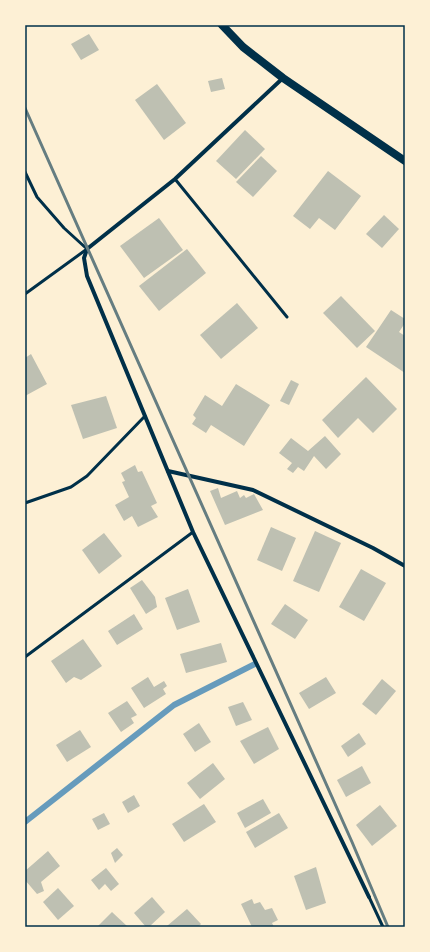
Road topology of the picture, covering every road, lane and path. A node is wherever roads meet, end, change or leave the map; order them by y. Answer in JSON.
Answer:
{"nodes":[{"id":1,"x":222,"y":25,"type":"edge"},
{"id":2,"x":283,"y":78,"type":"junction"},
{"id":3,"x":405,"y":161,"type":"edge"},
{"id":4,"x":25,"y":172,"type":"edge"},
{"id":5,"x":174,"y":179,"type":"junction"},
{"id":6,"x":87,"y":249,"type":"junction"},
{"id":7,"x":25,"y":294,"type":"edge"},
{"id":8,"x":287,"y":318,"type":"dead end"},
{"id":9,"x":145,"y":416,"type":"junction"},
{"id":10,"x":168,"y":471,"type":"junction"},
{"id":11,"x":25,"y":503,"type":"edge"},
{"id":12,"x":193,"y":532,"type":"junction"},
{"id":13,"x":405,"y":566,"type":"edge"},
{"id":14,"x":25,"y":657,"type":"edge"},
{"id":15,"x":369,"y":897,"type":"joint"},
{"id":16,"x":383,"y":927,"type":"edge"}],
"edges":[{"from":1,"to":2,"type":"main road"},
{"from":2,"to":3,"type":"main road"},
{"from":2,"to":5,"type":"street"},
{"from":4,"to":6,"type":"lane"},
{"from":5,"to":6,"type":"street"},
{"from":5,"to":8,"type":"lane"},
{"from":6,"to":7,"type":"lane"},
{"from":6,"to":9,"type":"street"},
{"from":9,"to":10,"type":"street"},
{"from":9,"to":11,"type":"lane"},
{"from":10,"to":12,"type":"street"},
{"from":10,"to":13,"type":"street"},
{"from":12,"to":14,"type":"lane"},
{"from":12,"to":15,"type":"street"},
{"from":15,"to":16,"type":"lane"}]}
